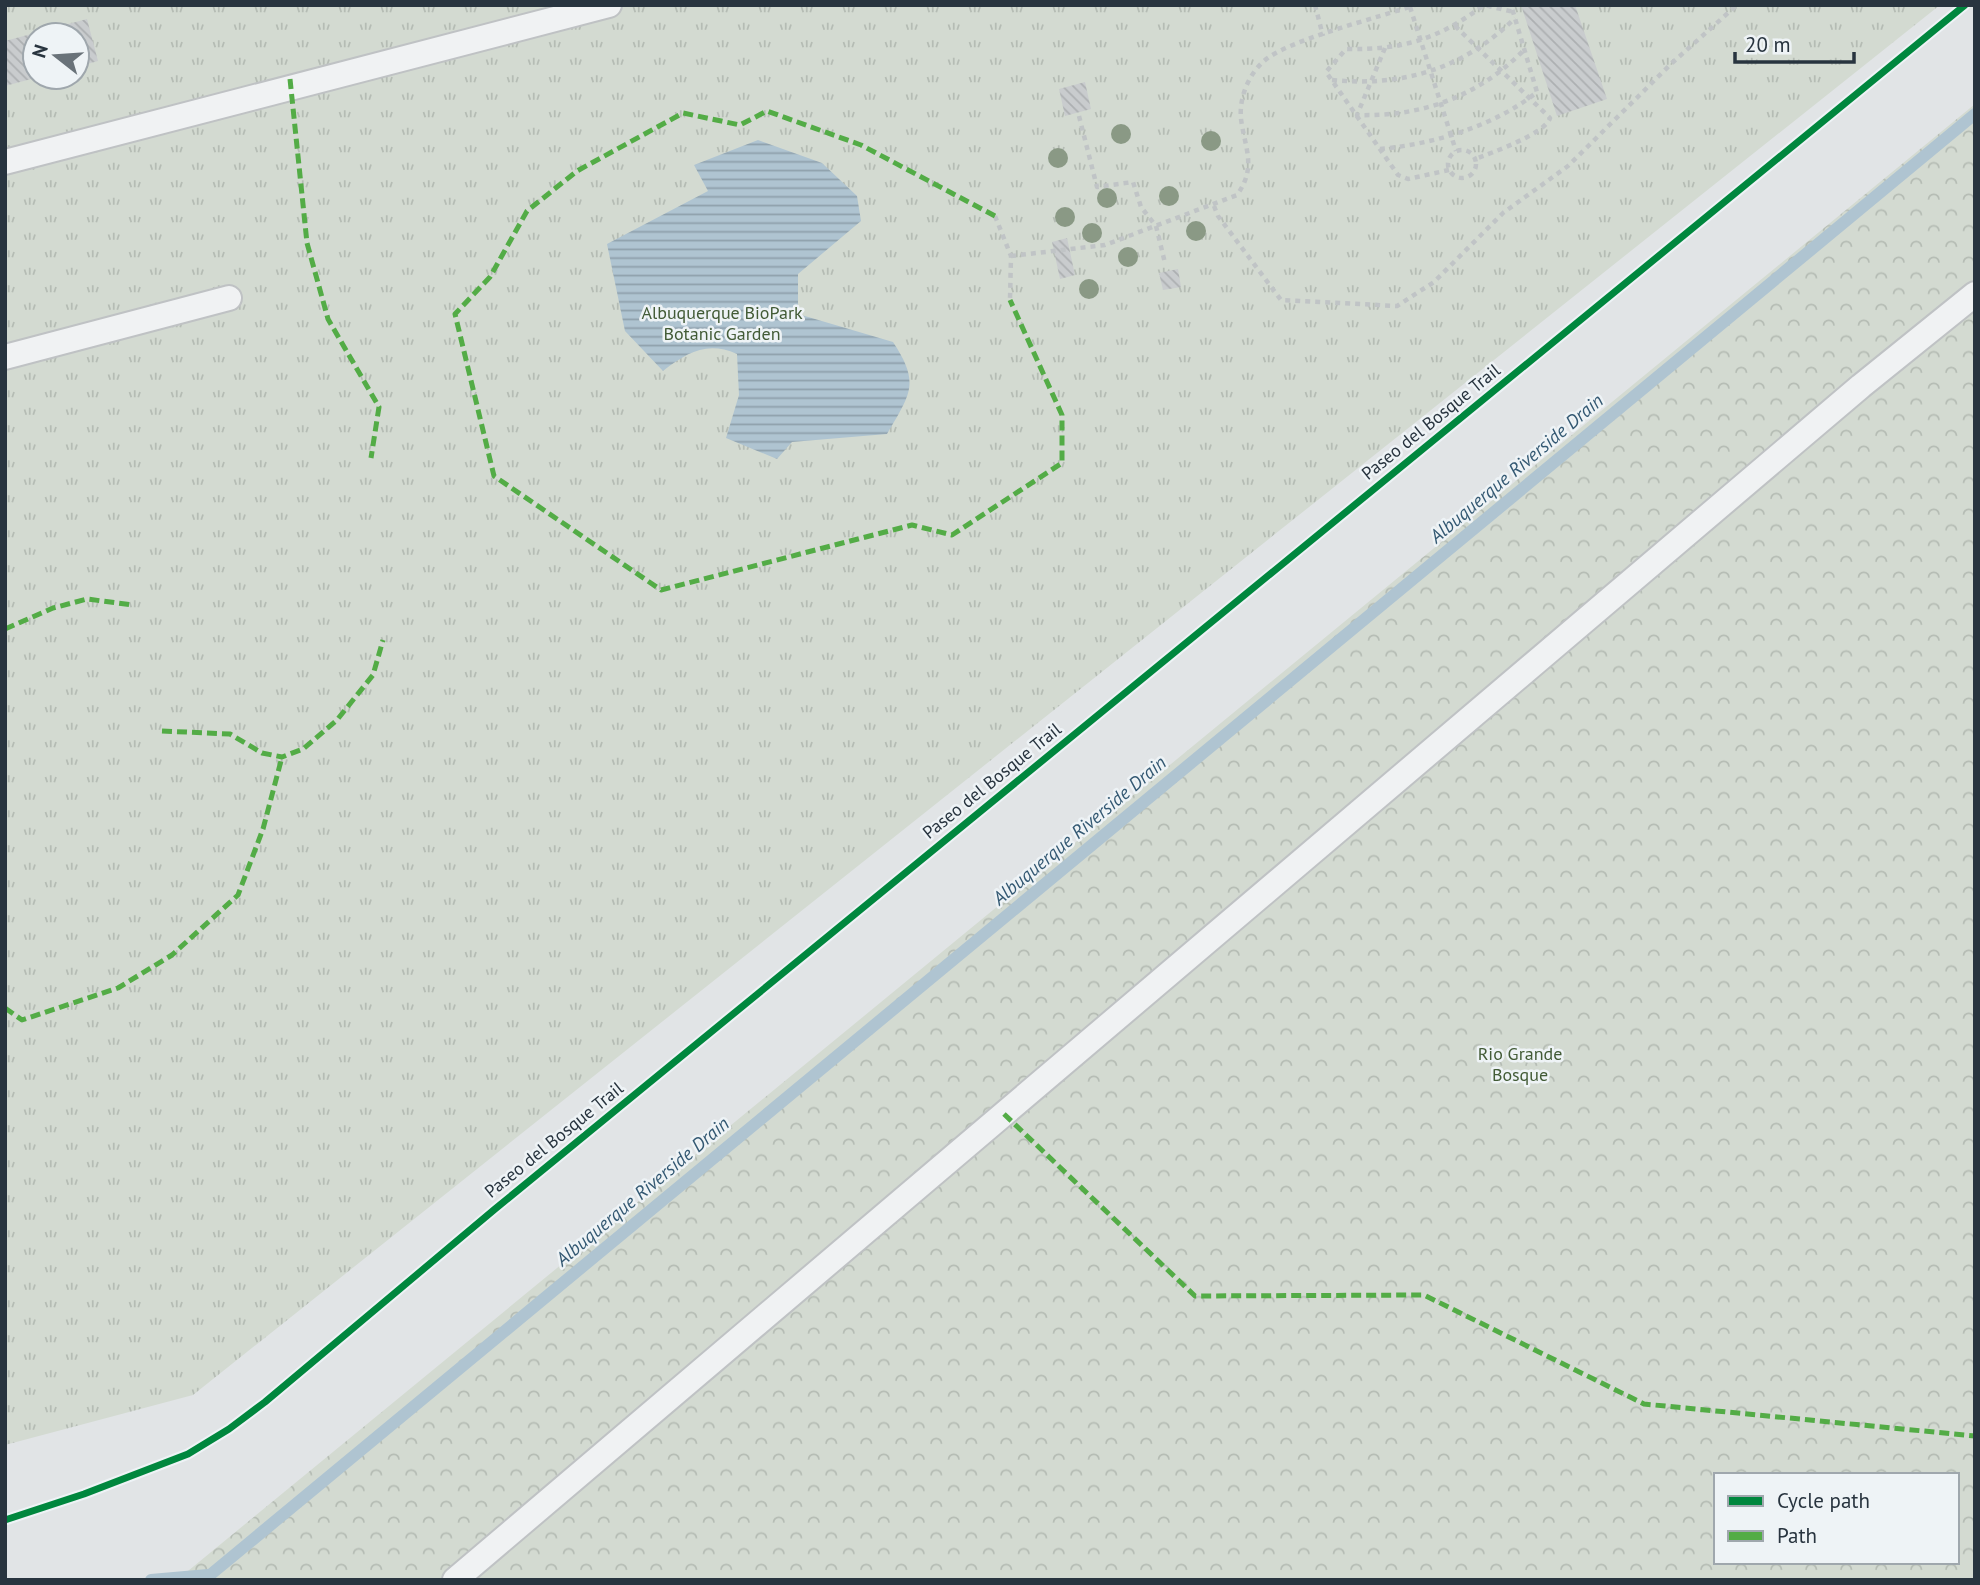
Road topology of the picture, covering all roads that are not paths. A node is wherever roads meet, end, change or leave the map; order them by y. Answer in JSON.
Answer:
{"nodes":[{"id":1,"x":609,"y":5,"type":"edge"},
{"id":2,"x":5,"y":162,"type":"edge"},
{"id":3,"x":1975,"y":294,"type":"edge"},
{"id":4,"x":229,"y":298,"type":"dead end"},
{"id":5,"x":5,"y":357,"type":"edge"},
{"id":6,"x":454,"y":1580,"type":"edge"}],
"edges":[{"from":1,"to":2,"type":"lane"},
{"from":3,"to":6,"type":"lane"},
{"from":4,"to":5,"type":"lane"}]}
